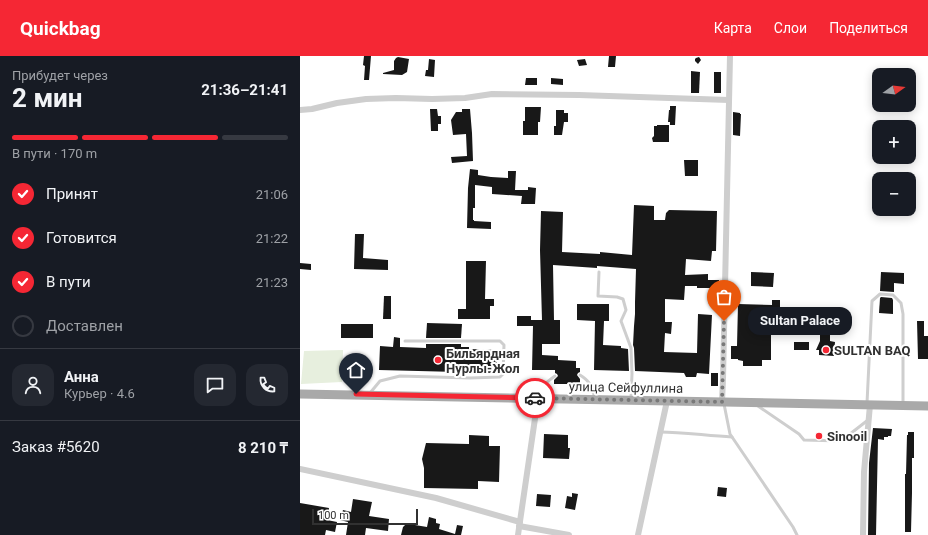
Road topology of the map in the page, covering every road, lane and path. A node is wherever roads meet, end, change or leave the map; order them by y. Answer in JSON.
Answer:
{"nodes":[{"id":1,"x":730,"y":56,"type":"edge"},
{"id":2,"x":729,"y":100,"type":"junction"},
{"id":3,"x":300,"y":110,"type":"edge"},
{"id":4,"x":599,"y":272,"type":"dead end"},
{"id":5,"x":405,"y":341,"type":"dead end"},
{"id":6,"x":580,"y":375,"type":"dead end"},
{"id":7,"x":554,"y":376,"type":"dead end"},
{"id":8,"x":300,"y":394,"type":"edge"},
{"id":9,"x":369,"y":395,"type":"junction"},
{"id":10,"x":538,"y":398,"type":"junction"},
{"id":11,"x":596,"y":400,"type":"junction"},
{"id":12,"x":631,"y":400,"type":"junction"},
{"id":13,"x":666,"y":401,"type":"junction"},
{"id":14,"x":723,"y":402,"type":"junction"},
{"id":15,"x":753,"y":402,"type":"junction"},
{"id":16,"x":868,"y":405,"type":"junction"},
{"id":17,"x":903,"y":405,"type":"junction"},
{"id":18,"x":928,"y":406,"type":"edge"},
{"id":19,"x":869,"y":420,"type":"junction"},
{"id":20,"x":660,"y":432,"type":"junction"},
{"id":21,"x":732,"y":437,"type":"junction"},
{"id":22,"x":300,"y":469,"type":"edge"},
{"id":23,"x":520,"y":524,"type":"junction"},
{"id":24,"x":518,"y":535,"type":"edge"},
{"id":25,"x":569,"y":535,"type":"edge"},
{"id":26,"x":638,"y":535,"type":"edge"},
{"id":27,"x":797,"y":535,"type":"edge"},
{"id":28,"x":863,"y":535,"type":"edge"}],
"edges":[{"from":1,"to":2,"type":"street"},
{"from":2,"to":3,"type":"street"},
{"from":2,"to":14,"type":"street"},
{"from":4,"to":12,"type":"lane"},
{"from":5,"to":9,"type":"lane"},
{"from":6,"to":11,"type":"lane"},
{"from":7,"to":10,"type":"lane"},
{"from":8,"to":9,"type":"main road","name":"улица Сейфуллина"},
{"from":9,"to":10,"type":"main road","name":"улица Сейфуллина"},
{"from":10,"to":11,"type":"main road","name":"улица Сейфуллина"},
{"from":10,"to":23,"type":"street"},
{"from":11,"to":12,"type":"main road","name":"улица Сейфуллина"},
{"from":12,"to":13,"type":"main road","name":"улица Сейфуллина"},
{"from":13,"to":14,"type":"main road","name":"улица Сейфуллина"},
{"from":13,"to":20,"type":"street"},
{"from":14,"to":15,"type":"main road","name":"улица Сейфуллина"},
{"from":14,"to":21,"type":"lane"},
{"from":15,"to":16,"type":"main road","name":"улица Сейфуллина"},
{"from":15,"to":19,"type":"lane"},
{"from":16,"to":17,"type":"main road","name":"улица Сейфуллина"},
{"from":16,"to":17,"type":"lane"},
{"from":16,"to":19,"type":"street"},
{"from":17,"to":18,"type":"main road","name":"улица Сейфуллина"},
{"from":19,"to":28,"type":"street"},
{"from":20,"to":21,"type":"lane"},
{"from":20,"to":26,"type":"street"},
{"from":21,"to":27,"type":"lane"},
{"from":22,"to":23,"type":"street"},
{"from":23,"to":24,"type":"street"},
{"from":23,"to":25,"type":"street"}]}
